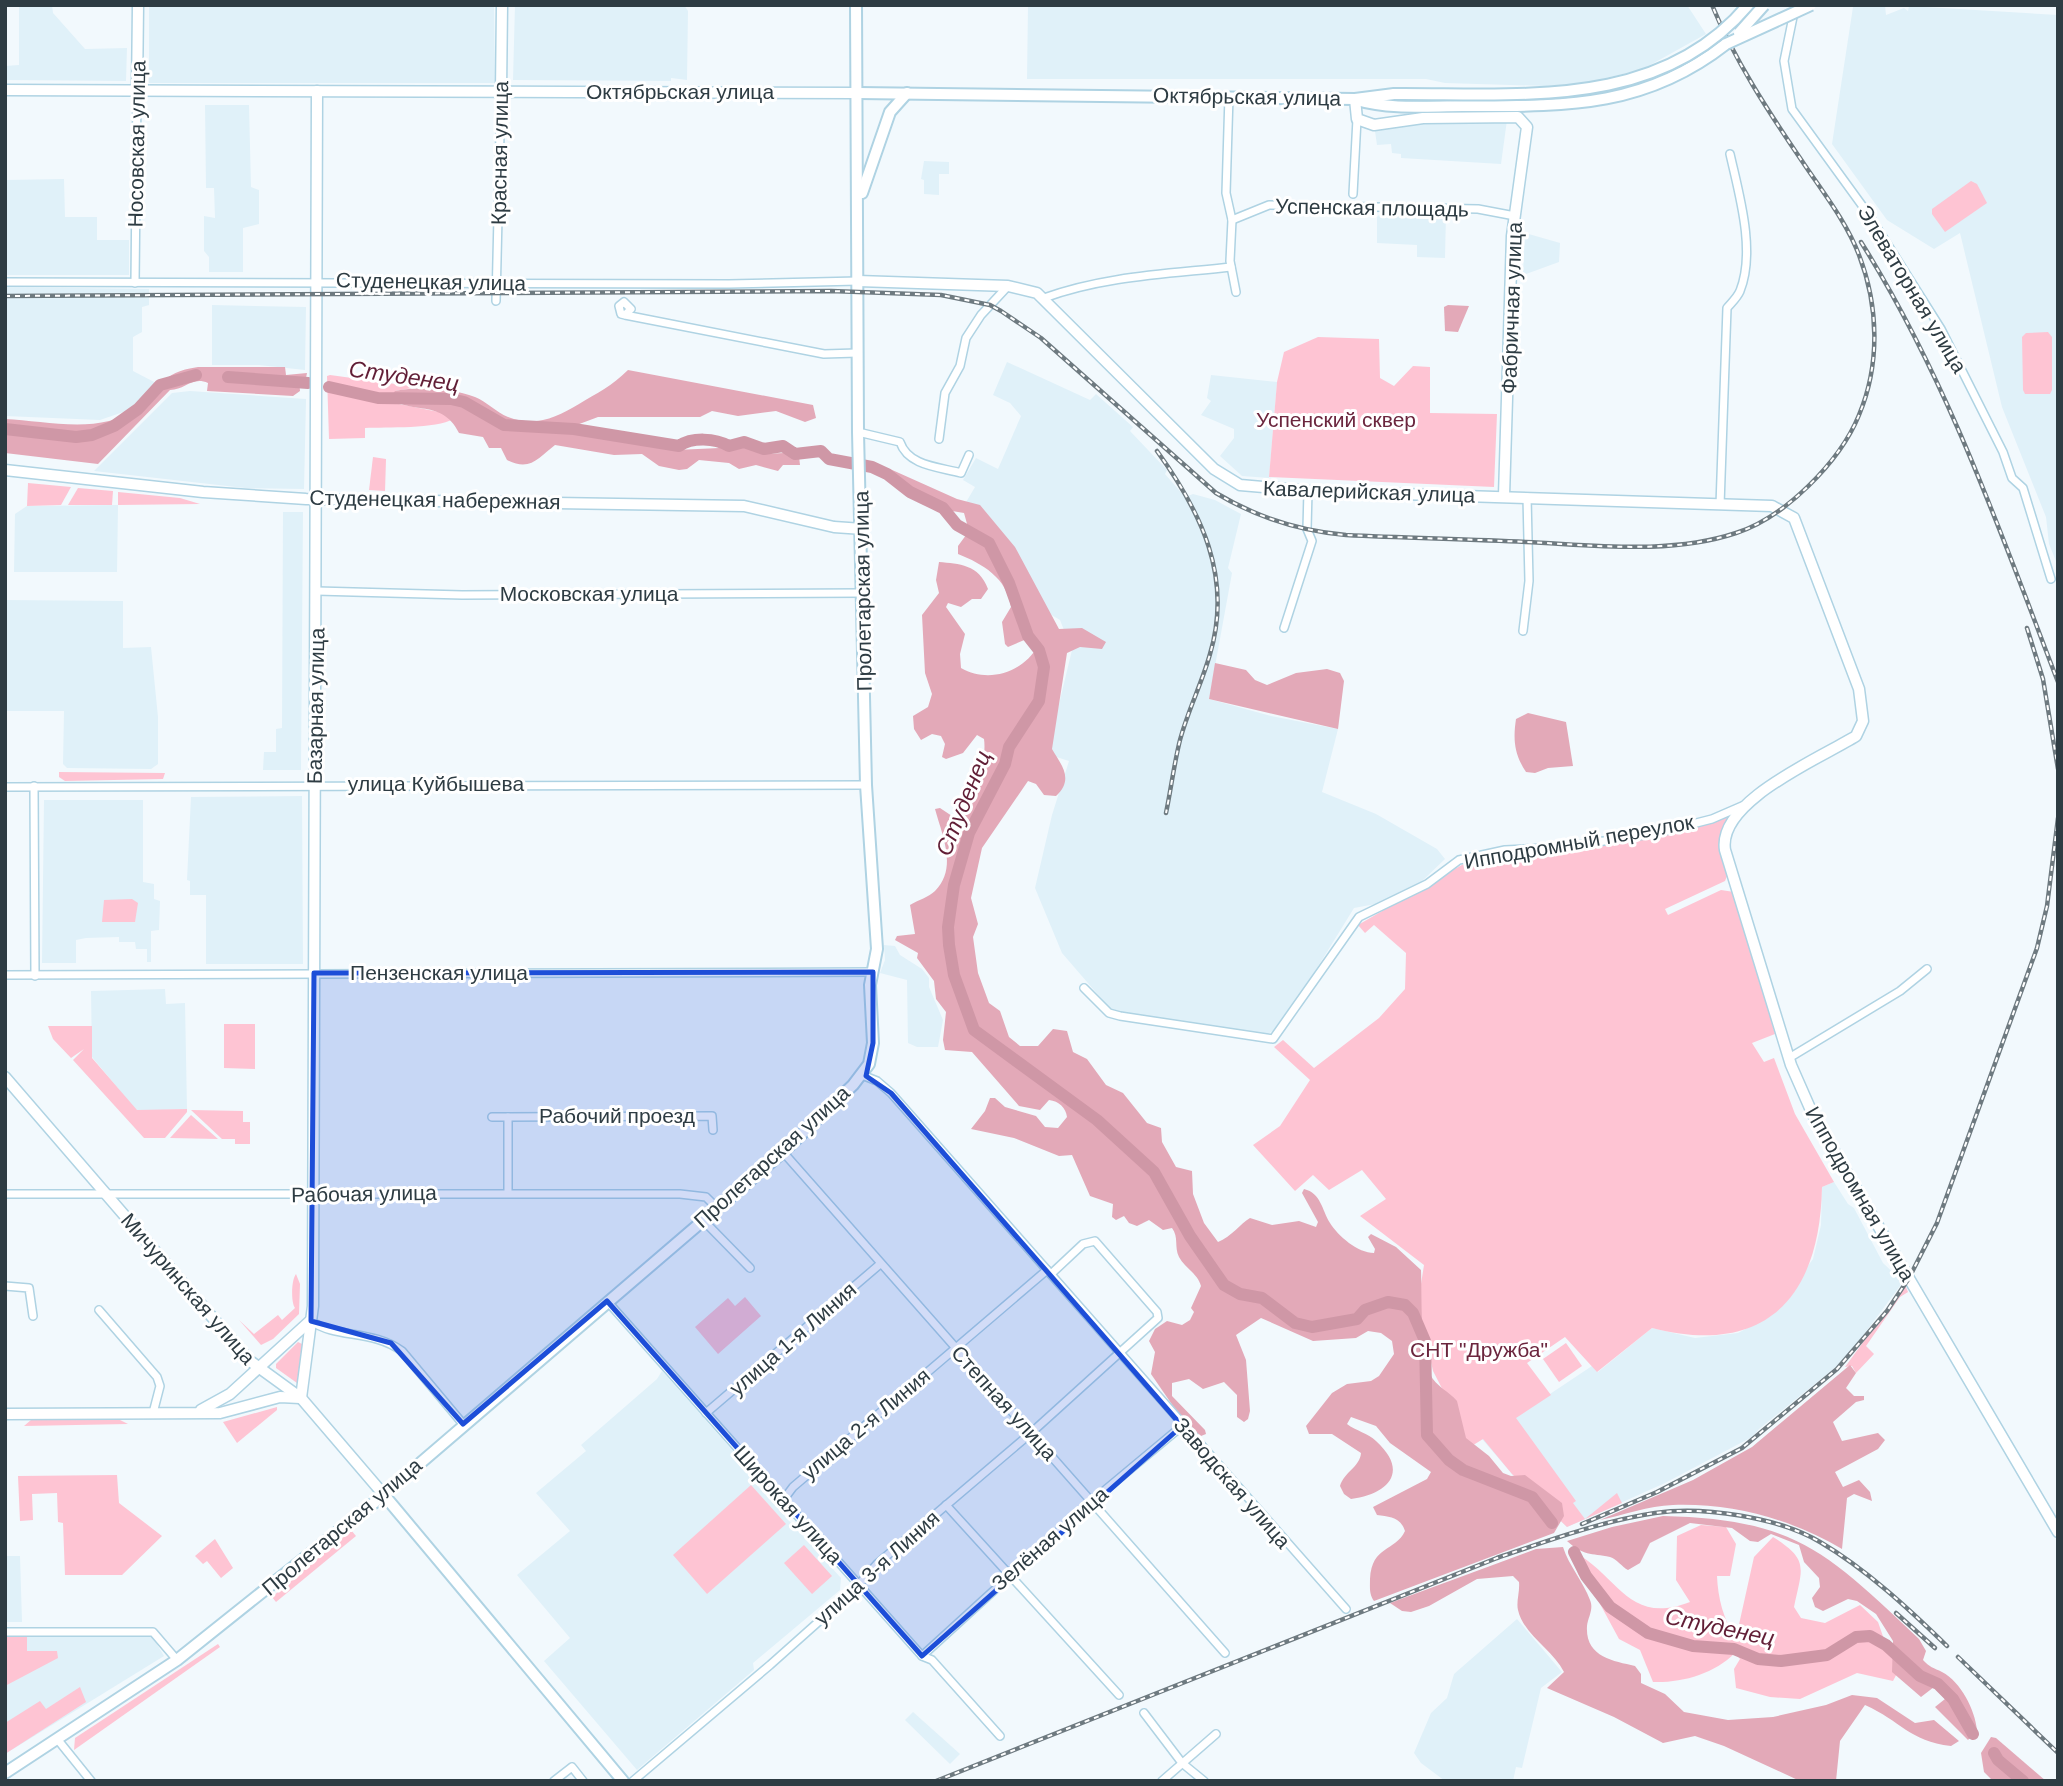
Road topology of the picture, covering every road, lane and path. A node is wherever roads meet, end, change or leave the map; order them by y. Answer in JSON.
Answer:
{"nodes":[{"id":1,"x":138,"y":5,"type":"edge"},
{"id":2,"x":502,"y":5,"type":"edge"},
{"id":3,"x":856,"y":5,"type":"edge"},
{"id":4,"x":1748,"y":5,"type":"edge"},
{"id":5,"x":1764,"y":5,"type":"edge"},
{"id":6,"x":1799,"y":5,"type":"edge"},
{"id":7,"x":1811,"y":5,"type":"edge"},
{"id":8,"x":1726,"y":44,"type":"junction"},
{"id":9,"x":5,"y":90,"type":"edge"},
{"id":10,"x":501,"y":90,"type":"junction"},
{"id":11,"x":137,"y":91,"type":"junction"},
{"id":12,"x":317,"y":91,"type":"junction"},
{"id":13,"x":858,"y":93,"type":"junction"},
{"id":14,"x":907,"y":93,"type":"junction"},
{"id":15,"x":1229,"y":96,"type":"junction"},
{"id":16,"x":1355,"y":99,"type":"junction"},
{"id":17,"x":1394,"y":100,"type":"junction"},
{"id":18,"x":1357,"y":119,"type":"junction"},
{"id":19,"x":1730,"y":154,"type":"dead end"},
{"id":20,"x":1353,"y":194,"type":"dead end"},
{"id":21,"x":859,"y":203,"type":"junction"},
{"id":22,"x":1515,"y":216,"type":"junction"},
{"id":23,"x":1232,"y":220,"type":"junction"},
{"id":24,"x":1231,"y":267,"type":"junction"},
{"id":25,"x":317,"y":281,"type":"junction"},
{"id":26,"x":858,"y":281,"type":"junction"},
{"id":27,"x":5,"y":282,"type":"edge"},
{"id":28,"x":498,"y":282,"type":"junction"},
{"id":29,"x":135,"y":283,"type":"junction"},
{"id":30,"x":1009,"y":286,"type":"junction"},
{"id":31,"x":1236,"y":292,"type":"dead end"},
{"id":32,"x":1044,"y":298,"type":"junction"},
{"id":33,"x":496,"y":301,"type":"dead end"},
{"id":34,"x":625,"y":315,"type":"dead end"},
{"id":35,"x":858,"y":353,"type":"junction"},
{"id":36,"x":859,"y":435,"type":"junction"},
{"id":37,"x":939,"y":439,"type":"dead end"},
{"id":38,"x":969,"y":455,"type":"dead end"},
{"id":39,"x":5,"y":470,"type":"edge"},
{"id":40,"x":1308,"y":491,"type":"junction"},
{"id":41,"x":1504,"y":496,"type":"junction"},
{"id":42,"x":1527,"y":497,"type":"junction"},
{"id":43,"x":316,"y":499,"type":"junction"},
{"id":44,"x":1720,"y":505,"type":"junction"},
{"id":45,"x":863,"y":529,"type":"junction"},
{"id":46,"x":2051,"y":579,"type":"dead end"},
{"id":47,"x":317,"y":591,"type":"junction"},
{"id":48,"x":862,"y":593,"type":"junction"},
{"id":49,"x":1284,"y":628,"type":"dead end"},
{"id":50,"x":1523,"y":631,"type":"dead end"},
{"id":51,"x":315,"y":784,"type":"junction"},
{"id":52,"x":866,"y":785,"type":"junction"},
{"id":53,"x":34,"y":786,"type":"junction"},
{"id":54,"x":5,"y":787,"type":"edge"},
{"id":55,"x":1742,"y":807,"type":"junction"},
{"id":56,"x":1927,"y":969,"type":"dead end"},
{"id":57,"x":873,"y":972,"type":"junction"},
{"id":58,"x":314,"y":973,"type":"junction"},
{"id":59,"x":5,"y":975,"type":"edge"},
{"id":60,"x":35,"y":976,"type":"junction"},
{"id":61,"x":1084,"y":988,"type":"dead end"},
{"id":62,"x":1789,"y":1058,"type":"junction"},
{"id":63,"x":862,"y":1075,"type":"junction"},
{"id":64,"x":5,"y":1077,"type":"edge"},
{"id":65,"x":492,"y":1117,"type":"dead end"},
{"id":66,"x":508,"y":1117,"type":"junction"},
{"id":67,"x":713,"y":1130,"type":"dead end"},
{"id":68,"x":783,"y":1152,"type":"junction"},
{"id":69,"x":508,"y":1192,"type":"junction"},
{"id":70,"x":5,"y":1194,"type":"edge"},
{"id":71,"x":314,"y":1194,"type":"junction"},
{"id":72,"x":106,"y":1195,"type":"junction"},
{"id":73,"x":717,"y":1208,"type":"junction"},
{"id":74,"x":703,"y":1220,"type":"junction"},
{"id":75,"x":879,"y":1265,"type":"junction"},
{"id":76,"x":750,"y":1268,"type":"dead end"},
{"id":77,"x":1049,"y":1272,"type":"junction"},
{"id":78,"x":5,"y":1286,"type":"edge"},
{"id":79,"x":607,"y":1301,"type":"junction"},
{"id":80,"x":99,"y":1310,"type":"dead end"},
{"id":81,"x":33,"y":1316,"type":"dead end"},
{"id":82,"x":311,"y":1321,"type":"junction"},
{"id":83,"x":955,"y":1349,"type":"junction"},
{"id":84,"x":1121,"y":1354,"type":"junction"},
{"id":85,"x":259,"y":1369,"type":"junction"},
{"id":86,"x":300,"y":1398,"type":"junction"},
{"id":87,"x":194,"y":1412,"type":"junction"},
{"id":88,"x":153,"y":1413,"type":"junction"},
{"id":89,"x":706,"y":1413,"type":"junction"},
{"id":90,"x":5,"y":1414,"type":"edge"},
{"id":91,"x":463,"y":1424,"type":"junction"},
{"id":92,"x":1182,"y":1426,"type":"junction"},
{"id":93,"x":1031,"y":1433,"type":"junction"},
{"id":94,"x":384,"y":1494,"type":"junction"},
{"id":95,"x":784,"y":1499,"type":"junction"},
{"id":96,"x":1092,"y":1501,"type":"junction"},
{"id":97,"x":946,"y":1505,"type":"junction"},
{"id":98,"x":2058,"y":1532,"type":"edge"},
{"id":99,"x":1010,"y":1574,"type":"junction"},
{"id":100,"x":858,"y":1583,"type":"junction"},
{"id":101,"x":1346,"y":1609,"type":"dead end"},
{"id":102,"x":5,"y":1632,"type":"edge"},
{"id":103,"x":1226,"y":1653,"type":"dead end"},
{"id":104,"x":922,"y":1656,"type":"junction"},
{"id":105,"x":177,"y":1660,"type":"junction"},
{"id":106,"x":1119,"y":1695,"type":"dead end"},
{"id":107,"x":1144,"y":1713,"type":"dead end"},
{"id":108,"x":1216,"y":1734,"type":"dead end"},
{"id":109,"x":1000,"y":1736,"type":"dead end"},
{"id":110,"x":58,"y":1740,"type":"junction"},
{"id":111,"x":1182,"y":1763,"type":"junction"},
{"id":112,"x":5,"y":1773,"type":"edge"},
{"id":113,"x":92,"y":1781,"type":"edge"},
{"id":114,"x":554,"y":1781,"type":"edge"},
{"id":115,"x":583,"y":1781,"type":"edge"},
{"id":116,"x":623,"y":1781,"type":"edge"},
{"id":117,"x":633,"y":1781,"type":"edge"},
{"id":118,"x":1162,"y":1781,"type":"edge"},
{"id":119,"x":1204,"y":1781,"type":"edge"}],
"edges":[{"from":1,"to":11,"type":"street","name":"Носовская улица"},
{"from":2,"to":10,"type":"street","name":"Красная улица"},
{"from":3,"to":13,"type":"main road","name":"Пролетарская улица"},
{"from":4,"to":17,"type":"main road","bridge":true},
{"from":5,"to":8,"type":"main road","bridge":true},
{"from":6,"to":46,"type":"street","name":"Элеваторная улица"},
{"from":7,"to":8,"type":"main road","bridge":true},
{"from":8,"to":17,"type":"main road"},
{"from":9,"to":11,"type":"street","name":"Октябрьская улица"},
{"from":10,"to":12,"type":"street","name":"Октябрьская улица"},
{"from":10,"to":13,"type":"street","name":"Октябрьская улица"},
{"from":10,"to":28,"type":"street","name":"Красная улица"},
{"from":11,"to":12,"type":"street","name":"Октябрьская улица"},
{"from":11,"to":29,"type":"street","name":"Носовская улица"},
{"from":12,"to":25,"type":"street","name":"Базарная улица"},
{"from":13,"to":14,"type":"main road","name":"Октябрьская улица"},
{"from":13,"to":21,"type":"main road","name":"Пролетарская улица"},
{"from":14,"to":15,"type":"main road","name":"Октябрьская улица"},
{"from":14,"to":21,"type":"main road"},
{"from":15,"to":16,"type":"main road","name":"Октябрьская улица"},
{"from":15,"to":23,"type":"street"},
{"from":16,"to":17,"type":"main road","name":"Октябрьская улица"},
{"from":16,"to":18,"type":"street"},
{"from":18,"to":20,"type":"street"},
{"from":18,"to":22,"type":"street","name":"Фабричная улица"},
{"from":19,"to":44,"type":"street"},
{"from":21,"to":26,"type":"main road","name":"Пролетарская улица"},
{"from":22,"to":23,"type":"street","name":"Успенская площадь"},
{"from":22,"to":41,"type":"street","name":"Фабричная улица"},
{"from":23,"to":24,"type":"street"},
{"from":24,"to":31,"type":"street"},
{"from":24,"to":32,"type":"street"},
{"from":25,"to":28,"type":"street","name":"Студенецкая улица"},
{"from":25,"to":29,"type":"street","name":"Студенецкая улица"},
{"from":25,"to":43,"type":"street","name":"Базарная улица"},
{"from":26,"to":28,"type":"street","name":"Студенецкая улица"},
{"from":26,"to":30,"type":"street","name":"Кавалерийская улица"},
{"from":26,"to":35,"type":"main road","name":"Пролетарская улица"},
{"from":27,"to":29,"type":"street","name":"Студенецкая улица"},
{"from":28,"to":33,"type":"street","name":"Красная улица"},
{"from":30,"to":32,"type":"street","name":"Кавалерийская улица"},
{"from":30,"to":37,"type":"street"},
{"from":32,"to":40,"type":"street","name":"Кавалерийская улица"},
{"from":34,"to":35,"type":"street"},
{"from":35,"to":36,"type":"main road","name":"Пролетарская улица"},
{"from":36,"to":38,"type":"street"},
{"from":36,"to":45,"type":"main road","name":"Пролетарская улица"},
{"from":39,"to":43,"type":"street","name":"Студенецкая набережная"},
{"from":40,"to":41,"type":"street","name":"Кавалерийская улица"},
{"from":40,"to":49,"type":"street"},
{"from":41,"to":42,"type":"street","name":"Кавалерийская улица"},
{"from":42,"to":44,"type":"street","name":"Кавалерийская улица"},
{"from":42,"to":50,"type":"street"},
{"from":43,"to":45,"type":"street","name":"Студенецкая набережная"},
{"from":43,"to":47,"type":"street","name":"Базарная улица"},
{"from":44,"to":55,"type":"street","name":"Кавалерийская улица"},
{"from":45,"to":48,"type":"main road","name":"Пролетарская улица"},
{"from":47,"to":48,"type":"street","name":"Московская улица"},
{"from":47,"to":51,"type":"street","name":"Базарная улица"},
{"from":48,"to":52,"type":"main road","name":"Пролетарская улица"},
{"from":51,"to":52,"type":"street","name":"улица Куйбышева"},
{"from":51,"to":53,"type":"street","name":"улица Куйбышева"},
{"from":51,"to":58,"type":"street","name":"Базарная улица"},
{"from":52,"to":57,"type":"main road","name":"Пролетарская улица"},
{"from":53,"to":54,"type":"street","name":"улица Куйбышева"},
{"from":53,"to":60,"type":"street"},
{"from":55,"to":61,"type":"street","name":"Ипподромный переулок"},
{"from":55,"to":62,"type":"street","name":"Ипподромная улица"},
{"from":56,"to":62,"type":"street"},
{"from":57,"to":58,"type":"street","name":"Пензенская улица"},
{"from":57,"to":63,"type":"main road","name":"Пролетарская улица"},
{"from":58,"to":60,"type":"street","name":"Пензенская улица"},
{"from":58,"to":71,"type":"street","name":"Базарная улица"},
{"from":59,"to":60,"type":"street","name":"Пензенская улица"},
{"from":62,"to":98,"type":"street","name":"Ипподромная улица"},
{"from":63,"to":68,"type":"main road","name":"Пролетарская улица"},
{"from":63,"to":77,"type":"street","name":"Заводская улица"},
{"from":64,"to":72,"type":"street","name":"Мичуринская улица"},
{"from":65,"to":66,"type":"street","name":"Рабочий проезд"},
{"from":66,"to":67,"type":"street","name":"Рабочий проезд"},
{"from":66,"to":69,"type":"street","name":"Рабочий проезд"},
{"from":68,"to":73,"type":"main road","name":"Пролетарская улица"},
{"from":68,"to":75,"type":"street","name":"Степная улица"},
{"from":69,"to":71,"type":"street","name":"Рабочая улица"},
{"from":69,"to":73,"type":"street","name":"Рабочая улица"},
{"from":70,"to":72,"type":"street","name":"Рабочая улица"},
{"from":71,"to":72,"type":"street","name":"Рабочая улица"},
{"from":71,"to":82,"type":"street","name":"Базарная улица"},
{"from":72,"to":85,"type":"street","name":"Мичуринская улица"},
{"from":73,"to":74,"type":"main road","name":"Пролетарская улица"},
{"from":74,"to":76,"type":"street"},
{"from":74,"to":79,"type":"main road","name":"Пролетарская улица"},
{"from":75,"to":83,"type":"street","name":"Степная улица"},
{"from":75,"to":89,"type":"street","name":"улица 1-я Линия"},
{"from":77,"to":83,"type":"street","name":"улица 2-я Линия"},
{"from":77,"to":84,"type":"street","name":"Заводская улица"},
{"from":77,"to":84,"type":"street"},
{"from":78,"to":81,"type":"street"},
{"from":79,"to":89,"type":"street","name":"Широкая улица"},
{"from":79,"to":91,"type":"main road","name":"Пролетарская улица"},
{"from":80,"to":88,"type":"street"},
{"from":82,"to":85,"type":"street"},
{"from":82,"to":86,"type":"street","name":"Базарная улица"},
{"from":82,"to":91,"type":"street"},
{"from":83,"to":93,"type":"street","name":"Степная улица"},
{"from":83,"to":95,"type":"street","name":"улица 2-я Линия"},
{"from":84,"to":92,"type":"street","name":"Заводская улица"},
{"from":84,"to":93,"type":"street","name":"улица 3-я Линия"},
{"from":85,"to":86,"type":"street","name":"Мичуринская улица"},
{"from":85,"to":87,"type":"street"},
{"from":86,"to":87,"type":"street"},
{"from":86,"to":94,"type":"street","name":"Мичуринская улица"},
{"from":87,"to":88,"type":"street"},
{"from":88,"to":90,"type":"street"},
{"from":89,"to":95,"type":"street","name":"Широкая улица"},
{"from":91,"to":94,"type":"main road","name":"Пролетарская улица"},
{"from":92,"to":96,"type":"street","name":"Зелёная улица"},
{"from":92,"to":101,"type":"street","name":"Заводская улица"},
{"from":93,"to":96,"type":"street","name":"Степная улица"},
{"from":93,"to":97,"type":"street","name":"улица 3-я Линия"},
{"from":94,"to":105,"type":"main road","name":"Пролетарская улица"},
{"from":94,"to":116,"type":"main road","name":"Мичуринская улица"},
{"from":95,"to":100,"type":"street","name":"Широкая улица"},
{"from":96,"to":99,"type":"street","name":"Зелёная улица"},
{"from":96,"to":103,"type":"street","name":"Степная улица"},
{"from":97,"to":99,"type":"street"},
{"from":97,"to":100,"type":"street","name":"улица 3-я Линия"},
{"from":99,"to":104,"type":"street","name":"Зелёная улица"},
{"from":99,"to":106,"type":"street"},
{"from":100,"to":104,"type":"street","name":"Широкая улица"},
{"from":100,"to":117,"type":"street","name":"улица 3-я Линия"},
{"from":102,"to":105,"type":"street"},
{"from":104,"to":109,"type":"street","name":"Широкая улица"},
{"from":105,"to":110,"type":"main road","name":"Пролетарская улица"},
{"from":107,"to":111,"type":"street"},
{"from":108,"to":111,"type":"street"},
{"from":110,"to":112,"type":"main road","name":"Пролетарская улица"},
{"from":110,"to":113,"type":"street"},
{"from":111,"to":118,"type":"street"},
{"from":111,"to":119,"type":"street"},
{"from":114,"to":115,"type":"street"}]}
